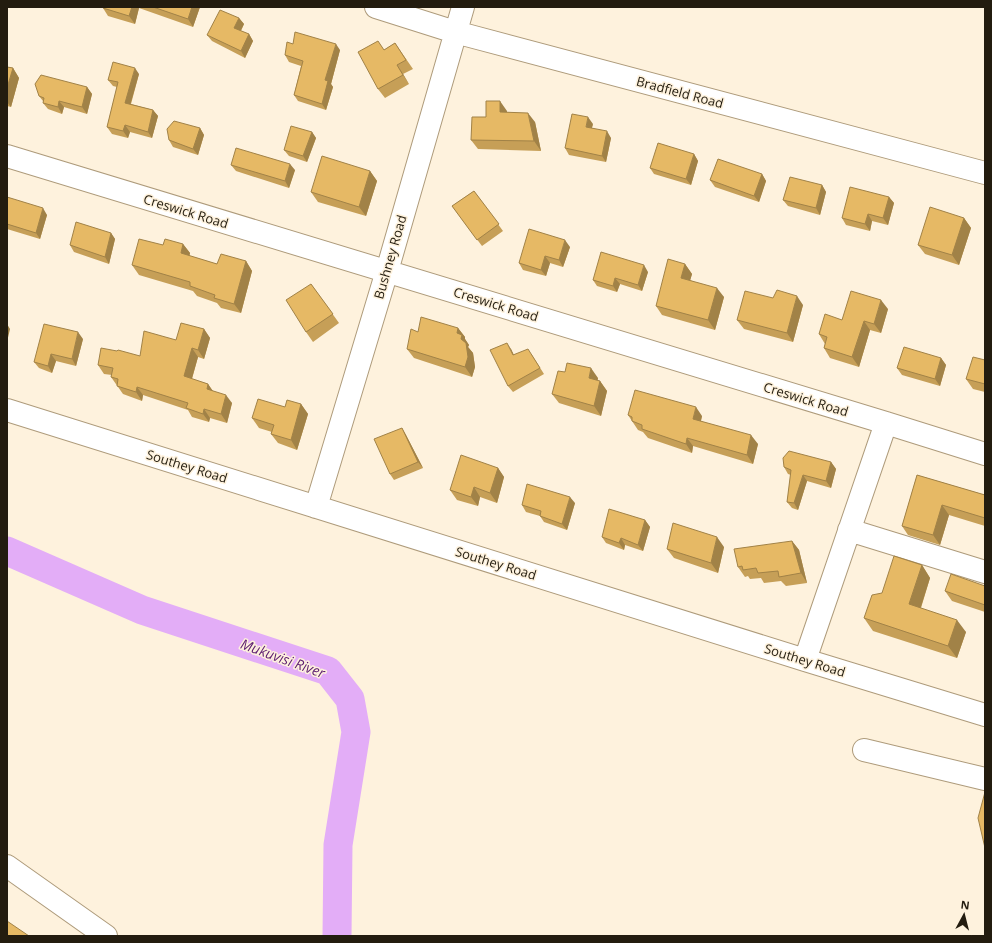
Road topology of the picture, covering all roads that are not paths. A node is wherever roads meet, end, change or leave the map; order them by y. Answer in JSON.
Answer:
{"nodes":[{"id":1,"x":376,"y":7,"type":"edge"},
{"id":2,"x":463,"y":7,"type":"edge"},
{"id":3,"x":455,"y":32,"type":"junction"},
{"id":4,"x":7,"y":156,"type":"edge"},
{"id":5,"x":985,"y":173,"type":"edge"},
{"id":6,"x":387,"y":271,"type":"junction"},
{"id":7,"x":7,"y":410,"type":"edge"},
{"id":8,"x":886,"y":423,"type":"junction"},
{"id":9,"x":985,"y":454,"type":"edge"},
{"id":10,"x":316,"y":507,"type":"junction"},
{"id":11,"x":849,"y":530,"type":"junction"},
{"id":12,"x":985,"y":572,"type":"edge"},
{"id":13,"x":805,"y":660,"type":"junction"},
{"id":14,"x":985,"y":715,"type":"edge"},
{"id":15,"x":864,"y":750,"type":"dead end"},
{"id":16,"x":985,"y":779,"type":"edge"},
{"id":17,"x":7,"y":866,"type":"edge"},
{"id":18,"x":106,"y":936,"type":"edge"}],
"edges":[{"from":1,"to":3,"type":"street","name":"Bradfield Road"},
{"from":2,"to":3,"type":"street","name":"Bushney Road"},
{"from":3,"to":5,"type":"street","name":"Bradfield Road"},
{"from":3,"to":6,"type":"street","name":"Bushney Road"},
{"from":4,"to":6,"type":"street","name":"Creswick Road"},
{"from":6,"to":8,"type":"street","name":"Creswick Road"},
{"from":6,"to":10,"type":"street","name":"Bushney Road"},
{"from":7,"to":10,"type":"street","name":"Southey Road"},
{"from":8,"to":9,"type":"street","name":"Creswick Road"},
{"from":8,"to":11,"type":"street"},
{"from":10,"to":13,"type":"street","name":"Southey Road"},
{"from":11,"to":12,"type":"street"},
{"from":11,"to":13,"type":"street"},
{"from":13,"to":14,"type":"street","name":"Southey Road"},
{"from":15,"to":16,"type":"street"},
{"from":17,"to":18,"type":"street"}]}
